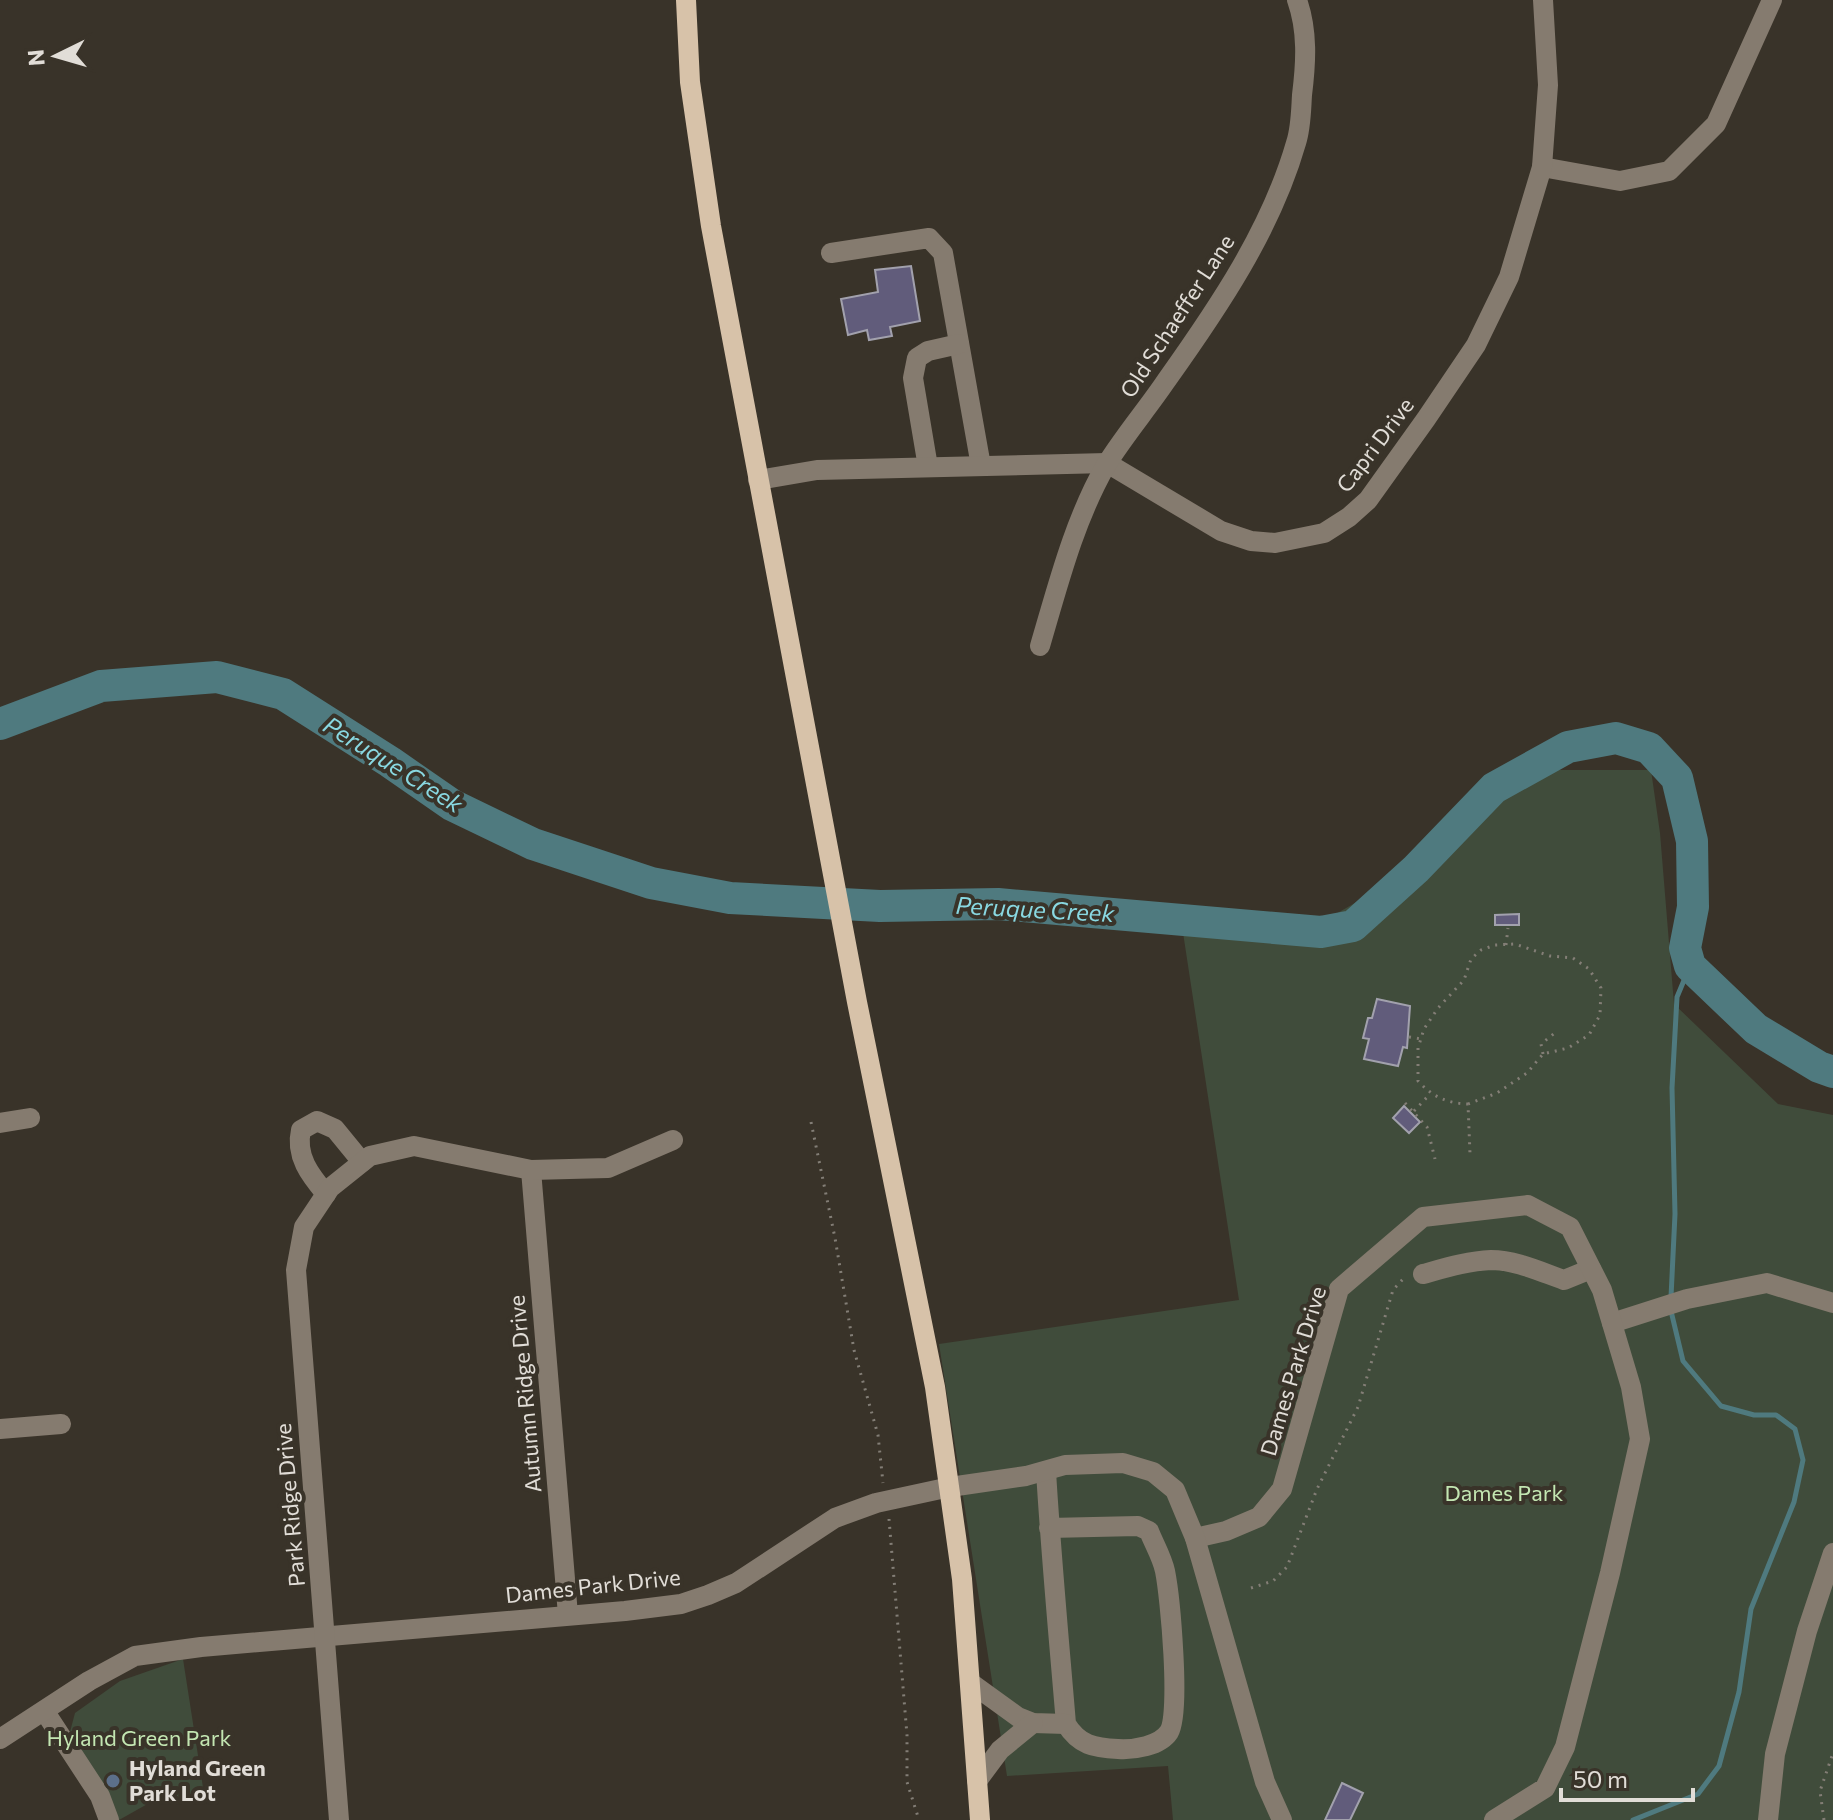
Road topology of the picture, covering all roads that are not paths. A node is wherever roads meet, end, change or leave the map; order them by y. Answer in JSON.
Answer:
{"nodes":[{"id":1,"x":686,"y":0,"type":"edge"},
{"id":2,"x":1297,"y":0,"type":"edge"},
{"id":3,"x":1543,"y":0,"type":"edge"},
{"id":4,"x":1772,"y":0,"type":"edge"},
{"id":5,"x":1542,"y":167,"type":"junction"},
{"id":6,"x":831,"y":253,"type":"dead end"},
{"id":7,"x":959,"y":344,"type":"junction"},
{"id":8,"x":1107,"y":463,"type":"junction"},
{"id":9,"x":981,"y":466,"type":"junction"},
{"id":10,"x":928,"y":467,"type":"junction"},
{"id":11,"x":758,"y":480,"type":"junction"},
{"id":12,"x":1040,"y":646,"type":"dead end"},
{"id":13,"x":30,"y":1118,"type":"dead end"},
{"id":14,"x":0,"y":1123,"type":"edge"},
{"id":15,"x":673,"y":1140,"type":"dead end"},
{"id":16,"x":362,"y":1162,"type":"junction"},
{"id":17,"x":531,"y":1170,"type":"junction"},
{"id":18,"x":326,"y":1194,"type":"junction"},
{"id":19,"x":1591,"y":1269,"type":"junction"},
{"id":20,"x":1423,"y":1274,"type":"road end"},
{"id":21,"x":1833,"y":1303,"type":"edge"},
{"id":22,"x":1612,"y":1323,"type":"junction"},
{"id":23,"x":61,"y":1424,"type":"dead end"},
{"id":24,"x":0,"y":1429,"type":"edge"},
{"id":25,"x":1046,"y":1471,"type":"junction"},
{"id":26,"x":950,"y":1487,"type":"junction"},
{"id":27,"x":1049,"y":1528,"type":"junction"},
{"id":28,"x":1195,"y":1538,"type":"junction"},
{"id":29,"x":1833,"y":1553,"type":"edge"},
{"id":30,"x":568,"y":1615,"type":"junction"},
{"id":31,"x":325,"y":1636,"type":"junction"},
{"id":32,"x":971,"y":1683,"type":"junction"},
{"id":33,"x":45,"y":1712,"type":"junction"},
{"id":34,"x":1033,"y":1723,"type":"junction"},
{"id":35,"x":1066,"y":1724,"type":"junction"},
{"id":36,"x":0,"y":1739,"type":"edge"},
{"id":37,"x":977,"y":1781,"type":"junction"},
{"id":38,"x":109,"y":1820,"type":"edge"},
{"id":39,"x":339,"y":1820,"type":"edge"},
{"id":40,"x":980,"y":1820,"type":"edge"},
{"id":41,"x":1282,"y":1820,"type":"edge"},
{"id":42,"x":1494,"y":1820,"type":"edge"},
{"id":43,"x":1768,"y":1820,"type":"edge"}],
"edges":[{"from":1,"to":11,"type":"main road"},
{"from":2,"to":8,"type":"street","name":"Old Schaeffer Lane"},
{"from":3,"to":5,"type":"street","name":"Capri Drive"},
{"from":4,"to":5,"type":"street"},
{"from":5,"to":8,"type":"street","name":"Capri Drive"},
{"from":6,"to":7,"type":"street"},
{"from":7,"to":9,"type":"street"},
{"from":7,"to":10,"type":"street"},
{"from":8,"to":9,"type":"street"},
{"from":8,"to":12,"type":"street","name":"Old Schaeffer Lane"},
{"from":9,"to":10,"type":"street"},
{"from":10,"to":11,"type":"street"},
{"from":11,"to":26,"type":"main road"},
{"from":13,"to":14,"type":"street"},
{"from":15,"to":17,"type":"street","name":"Park Ridge Drive"},
{"from":16,"to":17,"type":"street","name":"Park Ridge Drive"},
{"from":16,"to":18,"type":"street","name":"Park Ridge Drive"},
{"from":16,"to":18,"type":"street"},
{"from":17,"to":30,"type":"street","name":"Autumn Ridge Drive"},
{"from":18,"to":31,"type":"street","name":"Park Ridge Drive"},
{"from":19,"to":20,"type":"street"},
{"from":19,"to":22,"type":"street","name":"Dames Park Drive"},
{"from":19,"to":28,"type":"street","name":"Dames Park Drive"},
{"from":21,"to":22,"type":"street"},
{"from":22,"to":42,"type":"street","name":"Dames Park Drive"},
{"from":23,"to":24,"type":"street"},
{"from":25,"to":26,"type":"street","name":"Dames Park Drive"},
{"from":25,"to":27,"type":"street"},
{"from":25,"to":28,"type":"street","name":"Dames Park Drive"},
{"from":26,"to":30,"type":"street","name":"Dames Park Drive"},
{"from":26,"to":32,"type":"main road"},
{"from":27,"to":35,"type":"street"},
{"from":27,"to":35,"type":"street"},
{"from":28,"to":41,"type":"street","name":"Dames Park Drive"},
{"from":29,"to":43,"type":"street"},
{"from":30,"to":31,"type":"street","name":"Dames Park Drive"},
{"from":31,"to":33,"type":"street","name":"Dames Park Drive"},
{"from":31,"to":39,"type":"street","name":"Park Ridge Drive"},
{"from":32,"to":34,"type":"street"},
{"from":32,"to":37,"type":"main road"},
{"from":33,"to":36,"type":"street","name":"Dames Park Drive"},
{"from":33,"to":38,"type":"street"},
{"from":34,"to":35,"type":"street"},
{"from":34,"to":37,"type":"street"},
{"from":37,"to":40,"type":"main road"}]}
